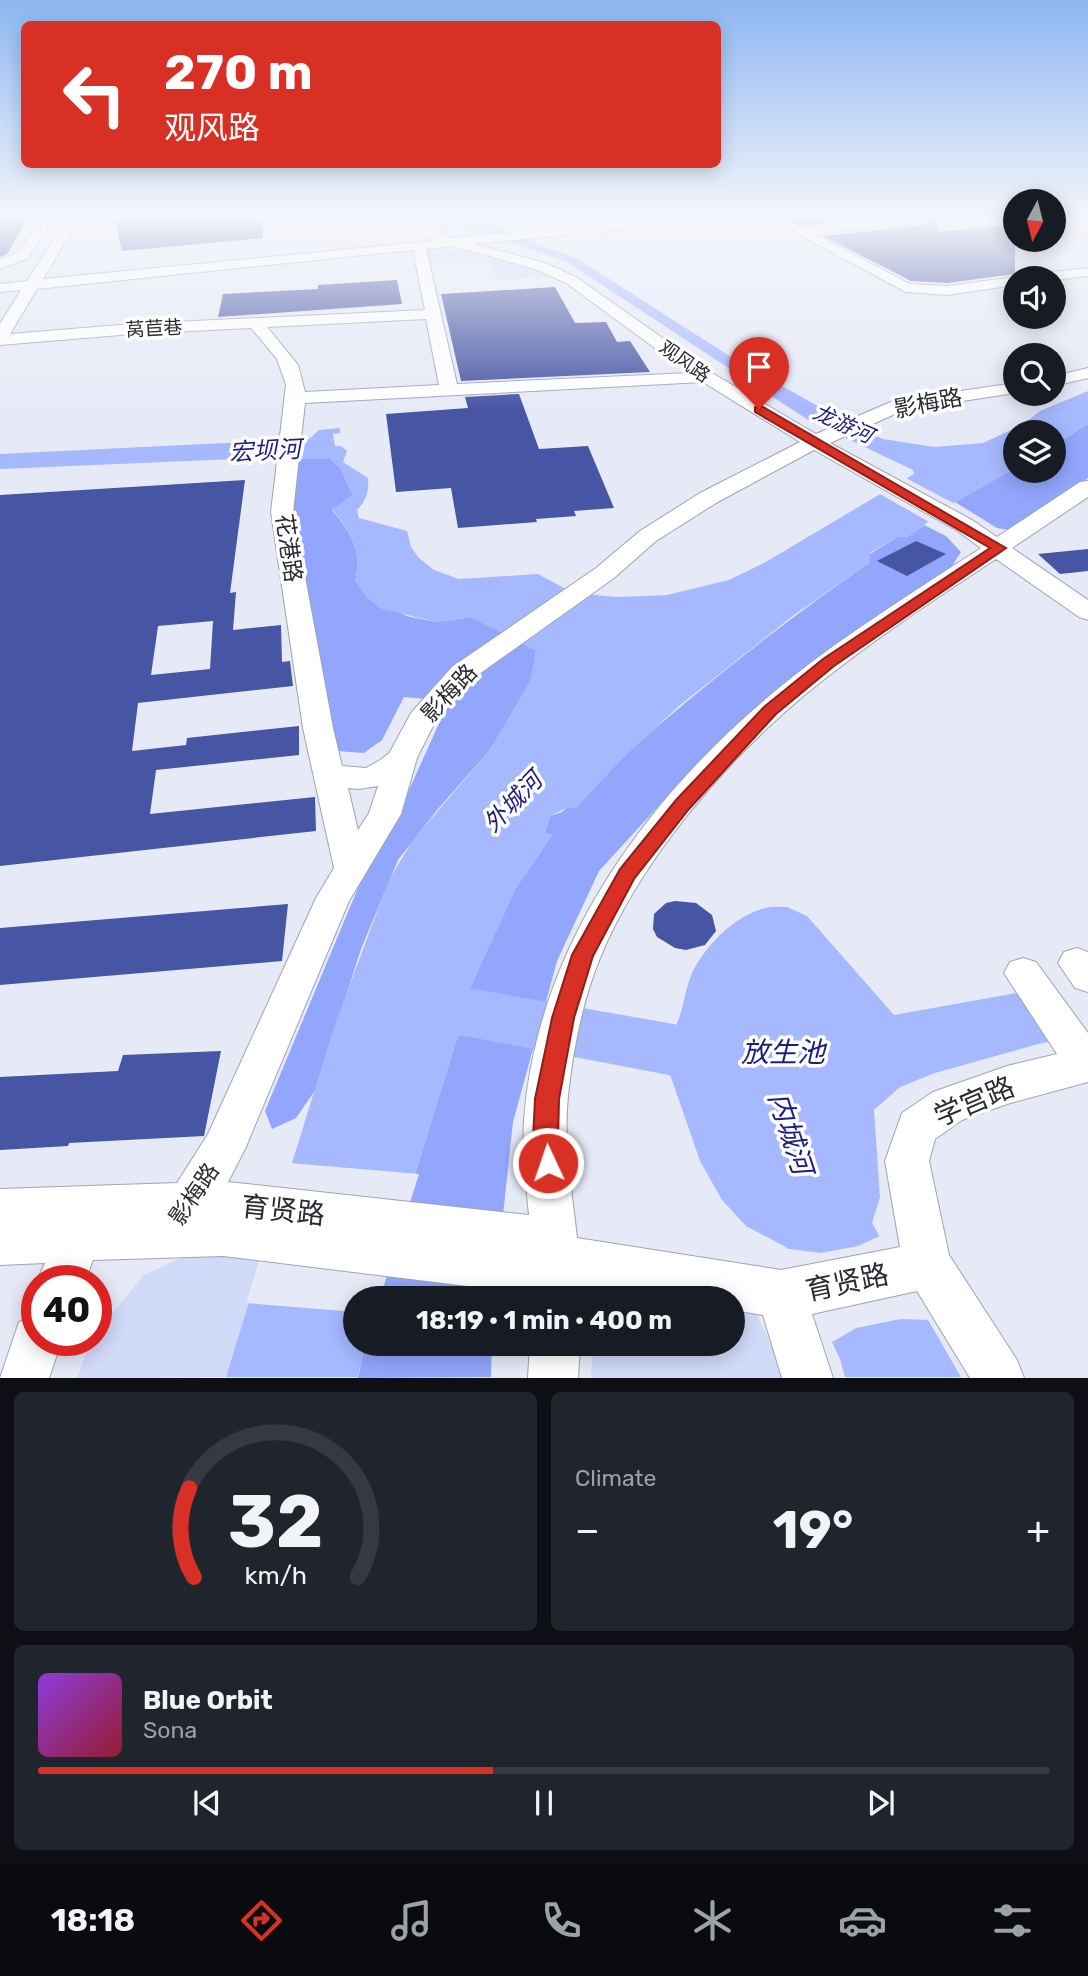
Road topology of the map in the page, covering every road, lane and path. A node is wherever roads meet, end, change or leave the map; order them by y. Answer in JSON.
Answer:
{"nodes":[{"id":1,"x":49,"y":282,"type":"edge"},
{"id":2,"x":426,"y":282,"type":"edge"},
{"id":3,"x":572,"y":282,"type":"edge"},
{"id":4,"x":895,"y":282,"type":"edge"},
{"id":5,"x":1003,"y":283,"type":"edge"},
{"id":6,"x":32,"y":284,"type":"junction"},
{"id":7,"x":0,"y":288,"type":"edge"},
{"id":8,"x":433,"y":314,"type":"junction"},
{"id":9,"x":255,"y":323,"type":"junction"},
{"id":10,"x":0,"y":338,"type":"edge"},
{"id":11,"x":1088,"y":373,"type":"edge"},
{"id":12,"x":706,"y":377,"type":"junction"},
{"id":13,"x":1066,"y":378,"type":"edge"},
{"id":14,"x":449,"y":390,"type":"junction"},
{"id":15,"x":1003,"y":390,"type":"edge"},
{"id":16,"x":296,"y":398,"type":"junction"},
{"id":17,"x":822,"y":439,"type":"junction"},
{"id":18,"x":1088,"y":487,"type":"edge"},
{"id":19,"x":999,"y":548,"type":"junction"},
{"id":20,"x":1088,"y":612,"type":"edge"},
{"id":21,"x":402,"y":758,"type":"junction"},
{"id":22,"x":328,"y":772,"type":"junction"},
{"id":23,"x":351,"y":868,"type":"junction"},
{"id":24,"x":1026,"y":978,"type":"dead end"},
{"id":25,"x":1082,"y":1058,"type":"edge"},
{"id":26,"x":0,"y":1212,"type":"edge"},
{"id":27,"x":203,"y":1218,"type":"junction"},
{"id":28,"x":84,"y":1223,"type":"junction"},
{"id":29,"x":0,"y":1242,"type":"edge"},
{"id":30,"x":67,"y":1265,"type":"edge"},
{"id":31,"x":919,"y":1267,"type":"junction"},
{"id":32,"x":557,"y":1279,"type":"edge"},
{"id":33,"x":788,"y":1294,"type":"junction"},
{"id":34,"x":31,"y":1356,"type":"edge"},
{"id":35,"x":554,"y":1356,"type":"edge"},
{"id":36,"x":23,"y":1377,"type":"edge"},
{"id":37,"x":553,"y":1377,"type":"edge"},
{"id":38,"x":808,"y":1377,"type":"edge"},
{"id":39,"x":999,"y":1377,"type":"edge"}],
"edges":[{"from":1,"to":6,"type":"street"},
{"from":2,"to":8,"type":"street"},
{"from":3,"to":12,"type":"street","name":"观风路"},
{"from":4,"to":5,"type":"street"},
{"from":6,"to":7,"type":"street"},
{"from":6,"to":10,"type":"street"},
{"from":8,"to":9,"type":"street","name":"莴苣巷"},
{"from":8,"to":14,"type":"street"},
{"from":9,"to":10,"type":"street","name":"莴苣巷"},
{"from":9,"to":16,"type":"street"},
{"from":11,"to":13,"type":"street"},
{"from":12,"to":14,"type":"street"},
{"from":12,"to":17,"type":"street","name":"观风路"},
{"from":14,"to":16,"type":"street"},
{"from":15,"to":17,"type":"street","name":"影梅路"},
{"from":16,"to":22,"type":"street","name":"花港路"},
{"from":17,"to":19,"type":"street","name":"观风路"},
{"from":17,"to":21,"type":"street","name":"影梅路"},
{"from":18,"to":19,"type":"street"},
{"from":19,"to":20,"type":"street","name":"观风路"},
{"from":19,"to":32,"type":"street"},
{"from":21,"to":22,"type":"street"},
{"from":21,"to":23,"type":"street","name":"影梅路"},
{"from":22,"to":23,"type":"street","name":"花港路"},
{"from":23,"to":27,"type":"street","name":"影梅路"},
{"from":24,"to":25,"type":"street"},
{"from":25,"to":31,"type":"street","name":"学宫路"},
{"from":26,"to":28,"type":"street","name":"育贤路"},
{"from":27,"to":28,"type":"street","name":"育贤路"},
{"from":27,"to":32,"type":"street","name":"育贤路"},
{"from":28,"to":29,"type":"street","name":"育贤路"},
{"from":28,"to":30,"type":"street"},
{"from":31,"to":33,"type":"street","name":"育贤路"},
{"from":31,"to":39,"type":"street"},
{"from":32,"to":33,"type":"street","name":"育贤路"},
{"from":33,"to":38,"type":"street"},
{"from":34,"to":36,"type":"street"},
{"from":35,"to":37,"type":"street"}]}
